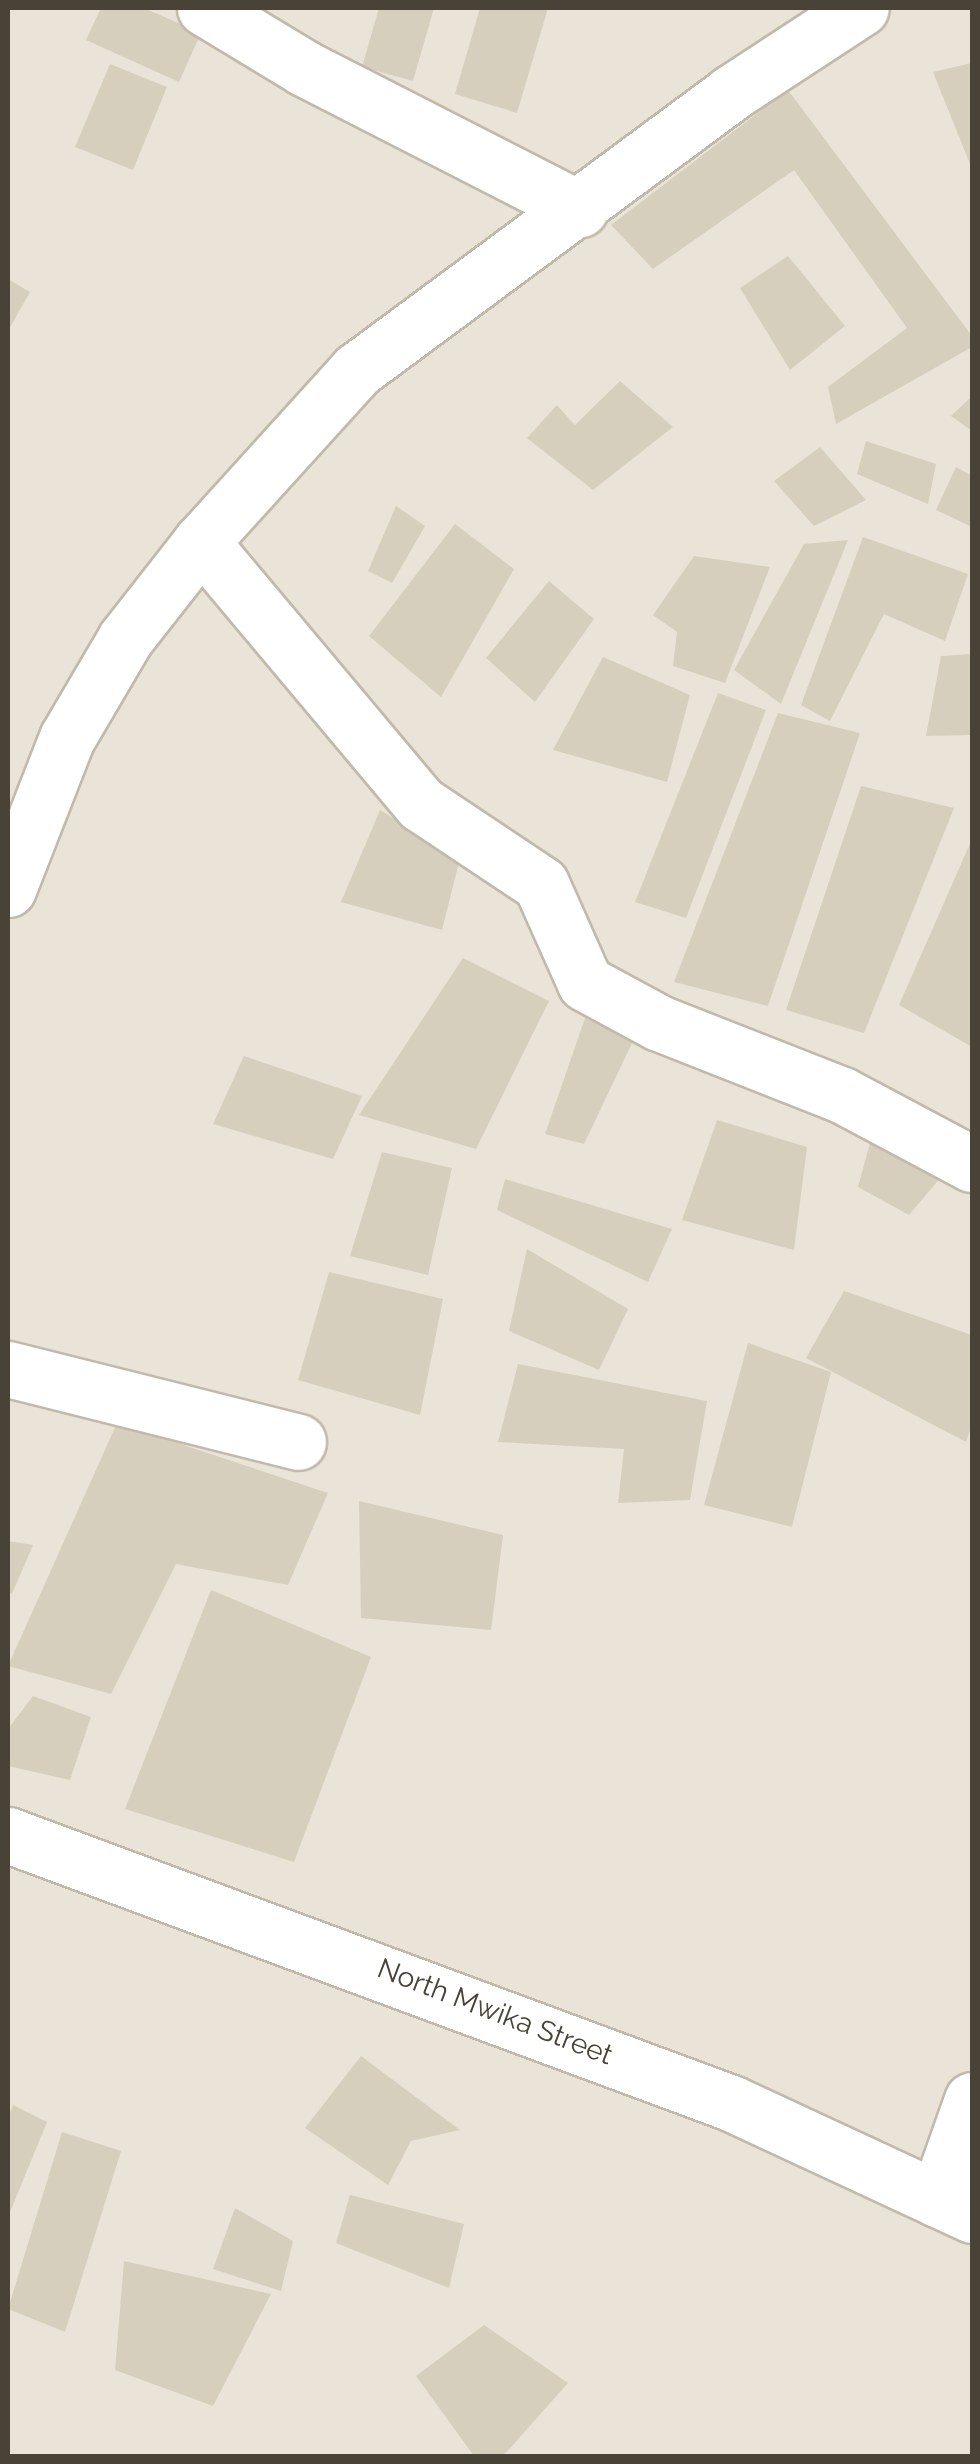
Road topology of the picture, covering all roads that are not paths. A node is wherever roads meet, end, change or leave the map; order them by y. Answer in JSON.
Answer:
{"nodes":[{"id":1,"x":205,"y":8,"type":"edge"},
{"id":2,"x":861,"y":8,"type":"edge"},
{"id":3,"x":580,"y":208,"type":"junction"},
{"id":4,"x":201,"y":542,"type":"junction"},
{"id":5,"x":8,"y":889,"type":"edge"},
{"id":6,"x":972,"y":1164,"type":"edge"},
{"id":7,"x":8,"y":1369,"type":"edge"},
{"id":8,"x":298,"y":1442,"type":"dead end"},
{"id":9,"x":8,"y":1835,"type":"edge"},
{"id":10,"x":972,"y":2100,"type":"edge"},
{"id":11,"x":954,"y":2207,"type":"edge"}],
"edges":[{"from":1,"to":3,"type":"street"},
{"from":2,"to":3,"type":"street"},
{"from":3,"to":4,"type":"street"},
{"from":4,"to":5,"type":"street"},
{"from":4,"to":6,"type":"street"},
{"from":7,"to":8,"type":"street"},
{"from":9,"to":11,"type":"street","name":"North Mwika Street"},
{"from":10,"to":11,"type":"street"}]}
